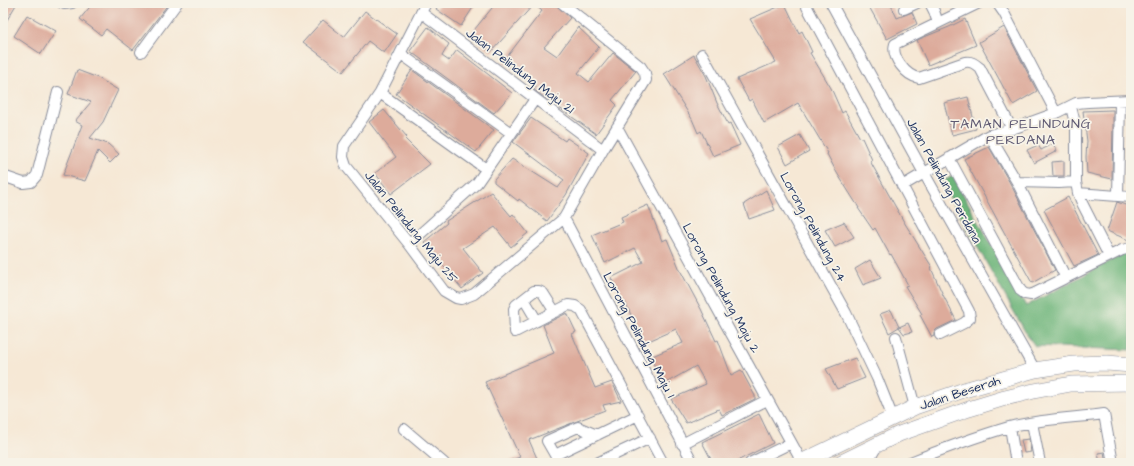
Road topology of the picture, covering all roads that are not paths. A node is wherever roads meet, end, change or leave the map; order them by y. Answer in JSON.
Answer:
{"nodes":[{"id":1,"x":62,"y":3,"type":"edge"},
{"id":2,"x":72,"y":3,"type":"edge"},
{"id":3,"x":177,"y":3,"type":"edge"},
{"id":4,"x":426,"y":3,"type":"edge"},
{"id":5,"x":562,"y":3,"type":"edge"},
{"id":6,"x":831,"y":3,"type":"edge"},
{"id":7,"x":917,"y":3,"type":"edge"},
{"id":8,"x":930,"y":3,"type":"edge"},
{"id":9,"x":979,"y":3,"type":"edge"},
{"id":10,"x":996,"y":3,"type":"edge"},
{"id":11,"x":807,"y":7,"type":"dead end"},
{"id":12,"x":904,"y":9,"type":"dead end"},
{"id":13,"x":422,"y":13,"type":"junction"},
{"id":14,"x":938,"y":23,"type":"junction"},
{"id":15,"x":141,"y":52,"type":"dead end"},
{"id":16,"x":400,"y":54,"type":"junction"},
{"id":17,"x":702,"y":54,"type":"dead end"},
{"id":18,"x":58,"y":92,"type":"dead end"},
{"id":19,"x":380,"y":93,"type":"junction"},
{"id":20,"x":535,"y":99,"type":"junction"},
{"id":21,"x":1131,"y":100,"type":"edge"},
{"id":22,"x":1120,"y":101,"type":"junction"},
{"id":23,"x":1071,"y":107,"type":"junction"},
{"id":24,"x":1056,"y":113,"type":"junction"},
{"id":25,"x":617,"y":127,"type":"junction"},
{"id":26,"x":1012,"y":129,"type":"junction"},
{"id":27,"x":511,"y":133,"type":"junction"},
{"id":28,"x":989,"y":135,"type":"junction"},
{"id":29,"x":603,"y":150,"type":"junction"},
{"id":30,"x":949,"y":158,"type":"junction"},
{"id":31,"x":486,"y":169,"type":"junction"},
{"id":32,"x":924,"y":173,"type":"junction"},
{"id":33,"x":3,"y":176,"type":"edge"},
{"id":34,"x":1017,"y":182,"type":"junction"},
{"id":35,"x":1076,"y":182,"type":"junction"},
{"id":36,"x":902,"y":186,"type":"junction"},
{"id":37,"x":1078,"y":193,"type":"junction"},
{"id":38,"x":1118,"y":195,"type":"junction"},
{"id":39,"x":1131,"y":197,"type":"edge"},
{"id":40,"x":564,"y":218,"type":"junction"},
{"id":41,"x":409,"y":244,"type":"junction"},
{"id":42,"x":1131,"y":248,"type":"edge"},
{"id":43,"x":1109,"y":256,"type":"junction"},
{"id":44,"x":1066,"y":278,"type":"junction"},
{"id":45,"x":524,"y":299,"type":"junction"},
{"id":46,"x":555,"y":312,"type":"junction"},
{"id":47,"x":537,"y":321,"type":"junction"},
{"id":48,"x":940,"y":335,"type":"dead end"},
{"id":49,"x":896,"y":337,"type":"dead end"},
{"id":50,"x":1131,"y":365,"type":"edge"},
{"id":51,"x":1035,"y":370,"type":"junction"},
{"id":52,"x":1131,"y":383,"type":"edge"},
{"id":53,"x":767,"y":400,"type":"junction"},
{"id":54,"x":916,"y":407,"type":"junction"},
{"id":55,"x":638,"y":415,"type":"junction"},
{"id":56,"x":893,"y":418,"type":"junction"},
{"id":57,"x":1032,"y":423,"type":"junction"},
{"id":58,"x":1010,"y":427,"type":"junction"},
{"id":59,"x":404,"y":429,"type":"dead end"},
{"id":60,"x":597,"y":435,"type":"dead end"},
{"id":61,"x":650,"y":438,"type":"junction"},
{"id":62,"x":791,"y":442,"type":"junction"},
{"id":63,"x":682,"y":444,"type":"junction"},
{"id":64,"x":878,"y":444,"type":"junction"},
{"id":65,"x":661,"y":462,"type":"edge"},
{"id":66,"x":800,"y":462,"type":"edge"},
{"id":67,"x":444,"y":463,"type":"edge"},
{"id":68,"x":597,"y":463,"type":"edge"},
{"id":69,"x":692,"y":463,"type":"edge"},
{"id":70,"x":750,"y":463,"type":"edge"},
{"id":71,"x":840,"y":463,"type":"edge"},
{"id":72,"x":867,"y":463,"type":"edge"},
{"id":73,"x":908,"y":463,"type":"edge"},
{"id":74,"x":1016,"y":463,"type":"edge"},
{"id":75,"x":1040,"y":463,"type":"edge"},
{"id":76,"x":1113,"y":463,"type":"edge"}],
"edges":[{"from":1,"to":2,"type":"street"},
{"from":3,"to":15,"type":"street"},
{"from":4,"to":13,"type":"street"},
{"from":5,"to":25,"type":"street","name":"Jalan Pelindung Maju 25"},
{"from":6,"to":32,"type":"street","name":"Jalan Pelindung Perdana"},
{"from":7,"to":12,"type":"street"},
{"from":8,"to":14,"type":"street"},
{"from":9,"to":14,"type":"street"},
{"from":10,"to":24,"type":"street"},
{"from":11,"to":36,"type":"street"},
{"from":13,"to":16,"type":"street"},
{"from":13,"to":20,"type":"street","name":"Jalan Pelindung Maju 21"},
{"from":14,"to":26,"type":"street"},
{"from":16,"to":19,"type":"street"},
{"from":16,"to":27,"type":"street"},
{"from":17,"to":56,"type":"street","name":"Lorong Pelindung 24"},
{"from":18,"to":33,"type":"street"},
{"from":19,"to":31,"type":"street"},
{"from":19,"to":41,"type":"street","name":"Jalan Pelindung Maju 25"},
{"from":20,"to":27,"type":"street"},
{"from":20,"to":29,"type":"street","name":"Jalan Pelindung Maju 21"},
{"from":21,"to":22,"type":"street"},
{"from":22,"to":23,"type":"street"},
{"from":22,"to":38,"type":"street"},
{"from":23,"to":24,"type":"street"},
{"from":23,"to":35,"type":"street"},
{"from":24,"to":26,"type":"street"},
{"from":25,"to":29,"type":"street","name":"Jalan Pelindung Maju 25"},
{"from":25,"to":53,"type":"street","name":"Lorong Pelindung Maju 2"},
{"from":26,"to":28,"type":"street"},
{"from":27,"to":31,"type":"street"},
{"from":28,"to":30,"type":"street"},
{"from":28,"to":34,"type":"street"},
{"from":29,"to":40,"type":"street","name":"Jalan Pelindung Maju 25"},
{"from":30,"to":32,"type":"street"},
{"from":30,"to":44,"type":"street","name":"Jalan Pelindung Perdana"},
{"from":31,"to":41,"type":"street"},
{"from":32,"to":36,"type":"street"},
{"from":32,"to":51,"type":"street","name":"Jalan Pelindung Perdana"},
{"from":34,"to":35,"type":"street"},
{"from":34,"to":44,"type":"street"},
{"from":35,"to":37,"type":"street"},
{"from":36,"to":48,"type":"street"},
{"from":37,"to":38,"type":"street"},
{"from":37,"to":43,"type":"street"},
{"from":38,"to":39,"type":"street"},
{"from":40,"to":41,"type":"street","name":"Jalan Pelindung Maju 25"},
{"from":40,"to":63,"type":"street","name":"Lorong Pelindung Maju 1"},
{"from":42,"to":43,"type":"street"},
{"from":43,"to":44,"type":"street"},
{"from":45,"to":46,"type":"street"},
{"from":45,"to":47,"type":"street"},
{"from":45,"to":47,"type":"street"},
{"from":46,"to":47,"type":"street"},
{"from":46,"to":55,"type":"street"},
{"from":49,"to":54,"type":"street"},
{"from":50,"to":51,"type":"highway","name":"Jalan Beserah"},
{"from":51,"to":54,"type":"highway","name":"Jalan Beserah"},
{"from":52,"to":64,"type":"highway","name":"Jalan Beserah"},
{"from":53,"to":62,"type":"street","name":"Lorong Pelindung Maju 2"},
{"from":53,"to":63,"type":"street"},
{"from":54,"to":56,"type":"highway","name":"Jalan Beserah"},
{"from":55,"to":60,"type":"street"},
{"from":55,"to":61,"type":"street"},
{"from":56,"to":66,"type":"highway","name":"Jalan Beserah"},
{"from":57,"to":58,"type":"street"},
{"from":57,"to":75,"type":"street"},
{"from":57,"to":76,"type":"street"},
{"from":58,"to":73,"type":"street"},
{"from":58,"to":74,"type":"street"},
{"from":59,"to":67,"type":"street"},
{"from":61,"to":65,"type":"street"},
{"from":61,"to":68,"type":"street"},
{"from":62,"to":66,"type":"street","name":"Lorong Pelindung Maju 2"},
{"from":62,"to":70,"type":"street"},
{"from":63,"to":69,"type":"street","name":"Lorong Pelindung Maju 1"},
{"from":64,"to":71,"type":"highway","name":"Jalan Beserah"},
{"from":64,"to":72,"type":"street"}]}
